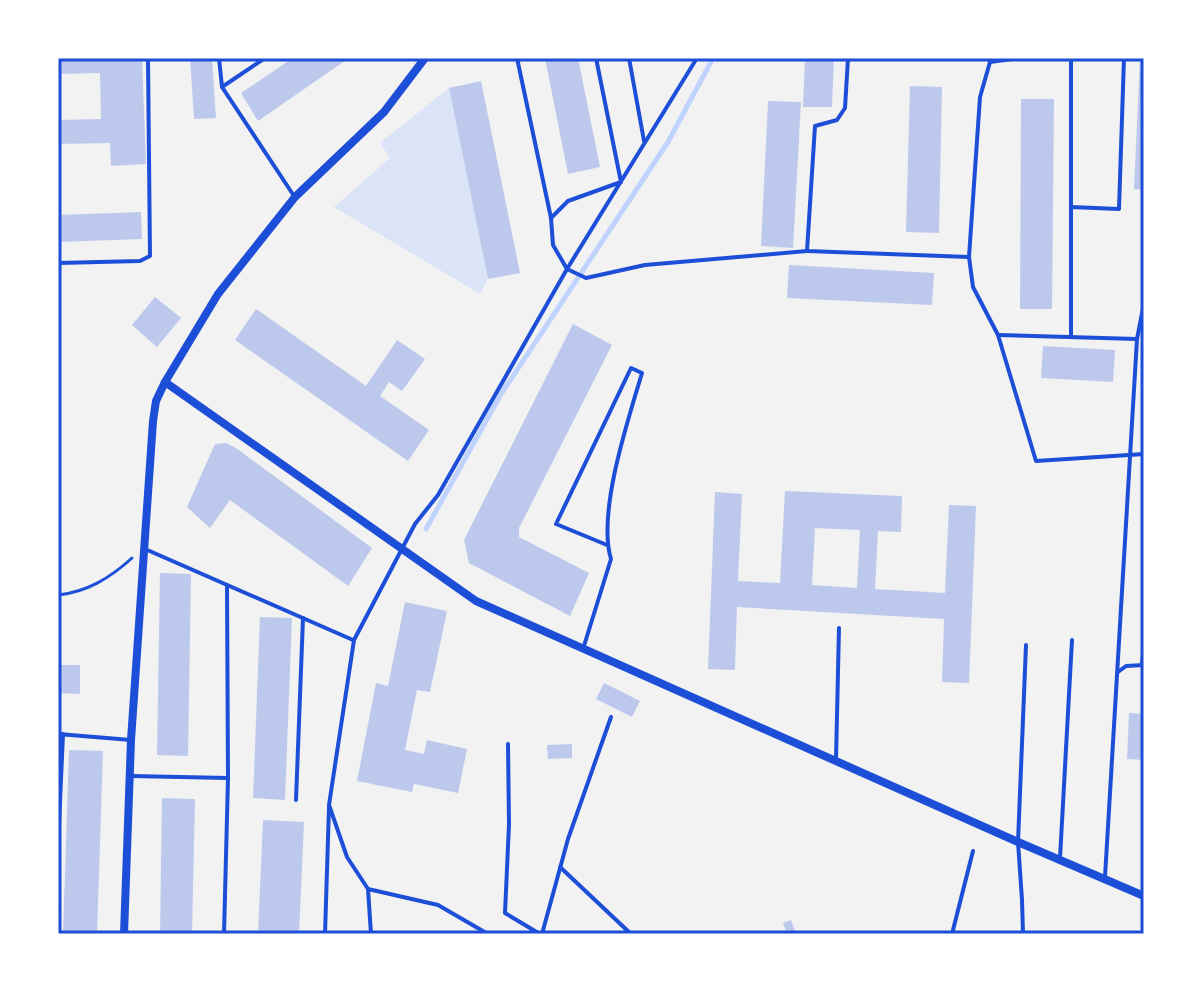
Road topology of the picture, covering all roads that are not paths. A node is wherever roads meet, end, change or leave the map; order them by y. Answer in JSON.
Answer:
{"nodes":[{"id":1,"x":148,"y":58,"type":"edge"},
{"id":2,"x":219,"y":58,"type":"edge"},
{"id":3,"x":265,"y":58,"type":"edge"},
{"id":4,"x":425,"y":58,"type":"edge"},
{"id":5,"x":517,"y":58,"type":"edge"},
{"id":6,"x":596,"y":58,"type":"edge"},
{"id":7,"x":629,"y":58,"type":"edge"},
{"id":8,"x":697,"y":58,"type":"edge"},
{"id":9,"x":848,"y":58,"type":"edge"},
{"id":10,"x":1020,"y":58,"type":"edge"},
{"id":11,"x":1071,"y":58,"type":"edge"},
{"id":12,"x":1124,"y":58,"type":"edge"},
{"id":13,"x":989,"y":60,"type":"edge"},
{"id":14,"x":222,"y":87,"type":"junction"},
{"id":15,"x":645,"y":143,"type":"junction"},
{"id":16,"x":621,"y":182,"type":"junction"},
{"id":17,"x":295,"y":197,"type":"junction"},
{"id":18,"x":1071,"y":207,"type":"junction"},
{"id":19,"x":551,"y":218,"type":"junction"},
{"id":20,"x":807,"y":251,"type":"junction"},
{"id":21,"x":969,"y":257,"type":"junction"},
{"id":22,"x":58,"y":263,"type":"edge"},
{"id":23,"x":567,"y":269,"type":"junction"},
{"id":24,"x":1144,"y":303,"type":"edge"},
{"id":25,"x":998,"y":335,"type":"junction"},
{"id":26,"x":1071,"y":336,"type":"junction"},
{"id":27,"x":1137,"y":339,"type":"junction"},
{"id":28,"x":165,"y":382,"type":"junction"},
{"id":29,"x":1132,"y":454,"type":"junction"},
{"id":30,"x":1144,"y":454,"type":"edge"},
{"id":31,"x":607,"y":545,"type":"junction"},
{"id":32,"x":143,"y":548,"type":"junction"},
{"id":33,"x":401,"y":549,"type":"junction"},
{"id":34,"x":227,"y":585,"type":"junction"},
{"id":35,"x":303,"y":618,"type":"junction"},
{"id":36,"x":839,"y":628,"type":"dead end"},
{"id":37,"x":354,"y":640,"type":"junction"},
{"id":38,"x":1072,"y":640,"type":"dead end"},
{"id":39,"x":1144,"y":641,"type":"edge"},
{"id":40,"x":1026,"y":645,"type":"dead end"},
{"id":41,"x":583,"y":649,"type":"junction"},
{"id":42,"x":1143,"y":665,"type":"edge"},
{"id":43,"x":1118,"y":672,"type":"junction"},
{"id":44,"x":611,"y":717,"type":"dead end"},
{"id":45,"x":61,"y":734,"type":"edge"},
{"id":46,"x":131,"y":740,"type":"junction"},
{"id":47,"x":508,"y":744,"type":"dead end"},
{"id":48,"x":836,"y":761,"type":"junction"},
{"id":49,"x":130,"y":776,"type":"junction"},
{"id":50,"x":228,"y":778,"type":"junction"},
{"id":51,"x":296,"y":800,"type":"dead end"},
{"id":52,"x":329,"y":805,"type":"junction"},
{"id":53,"x":1018,"y":842,"type":"junction"},
{"id":54,"x":58,"y":847,"type":"edge"},
{"id":55,"x":973,"y":851,"type":"dead end"},
{"id":56,"x":1060,"y":861,"type":"junction"},
{"id":57,"x":560,"y":867,"type":"junction"},
{"id":58,"x":1105,"y":879,"type":"junction"},
{"id":59,"x":368,"y":889,"type":"junction"},
{"id":60,"x":1144,"y":896,"type":"edge"},
{"id":61,"x":124,"y":934,"type":"edge"},
{"id":62,"x":224,"y":934,"type":"edge"},
{"id":63,"x":325,"y":934,"type":"edge"},
{"id":64,"x":371,"y":934,"type":"edge"},
{"id":65,"x":488,"y":934,"type":"edge"},
{"id":66,"x":541,"y":934,"type":"edge"},
{"id":67,"x":631,"y":934,"type":"edge"},
{"id":68,"x":952,"y":934,"type":"edge"},
{"id":69,"x":1023,"y":934,"type":"edge"}],
"edges":[{"from":1,"to":22,"type":"lane"},
{"from":2,"to":14,"type":"lane"},
{"from":3,"to":14,"type":"lane"},
{"from":4,"to":17,"type":"street"},
{"from":5,"to":19,"type":"lane"},
{"from":6,"to":16,"type":"lane"},
{"from":7,"to":15,"type":"lane"},
{"from":8,"to":15,"type":"lane"},
{"from":9,"to":20,"type":"lane"},
{"from":10,"to":13,"type":"lane"},
{"from":11,"to":18,"type":"lane"},
{"from":12,"to":18,"type":"lane"},
{"from":13,"to":21,"type":"lane"},
{"from":14,"to":17,"type":"lane"},
{"from":15,"to":16,"type":"lane"},
{"from":16,"to":19,"type":"lane"},
{"from":16,"to":23,"type":"lane"},
{"from":17,"to":28,"type":"street"},
{"from":18,"to":26,"type":"lane"},
{"from":19,"to":23,"type":"lane"},
{"from":20,"to":21,"type":"lane"},
{"from":20,"to":23,"type":"lane"},
{"from":21,"to":25,"type":"lane"},
{"from":23,"to":33,"type":"lane"},
{"from":24,"to":27,"type":"lane"},
{"from":25,"to":26,"type":"lane"},
{"from":25,"to":29,"type":"lane"},
{"from":26,"to":27,"type":"lane"},
{"from":27,"to":29,"type":"lane"},
{"from":28,"to":32,"type":"street"},
{"from":28,"to":33,"type":"street"},
{"from":29,"to":30,"type":"lane"},
{"from":29,"to":43,"type":"lane"},
{"from":31,"to":31,"type":"lane"},
{"from":31,"to":41,"type":"lane"},
{"from":32,"to":34,"type":"lane"},
{"from":32,"to":46,"type":"street"},
{"from":33,"to":37,"type":"lane"},
{"from":33,"to":41,"type":"street"},
{"from":34,"to":35,"type":"lane"},
{"from":34,"to":50,"type":"lane"},
{"from":35,"to":37,"type":"lane"},
{"from":35,"to":51,"type":"lane"},
{"from":36,"to":48,"type":"lane"},
{"from":37,"to":52,"type":"lane"},
{"from":38,"to":56,"type":"lane"},
{"from":39,"to":42,"type":"lane"},
{"from":40,"to":53,"type":"lane"},
{"from":41,"to":48,"type":"street"},
{"from":42,"to":43,"type":"lane"},
{"from":43,"to":58,"type":"lane"},
{"from":44,"to":57,"type":"lane"},
{"from":45,"to":46,"type":"lane"},
{"from":45,"to":54,"type":"lane"},
{"from":46,"to":49,"type":"street"},
{"from":47,"to":66,"type":"lane"},
{"from":48,"to":53,"type":"street"},
{"from":49,"to":50,"type":"lane"},
{"from":49,"to":61,"type":"street"},
{"from":50,"to":62,"type":"lane"},
{"from":52,"to":59,"type":"lane"},
{"from":52,"to":63,"type":"lane"},
{"from":53,"to":56,"type":"street"},
{"from":53,"to":69,"type":"lane"},
{"from":55,"to":68,"type":"lane"},
{"from":56,"to":58,"type":"street"},
{"from":57,"to":66,"type":"lane"},
{"from":57,"to":67,"type":"lane"},
{"from":58,"to":60,"type":"street"},
{"from":59,"to":64,"type":"lane"},
{"from":59,"to":65,"type":"lane"}]}
